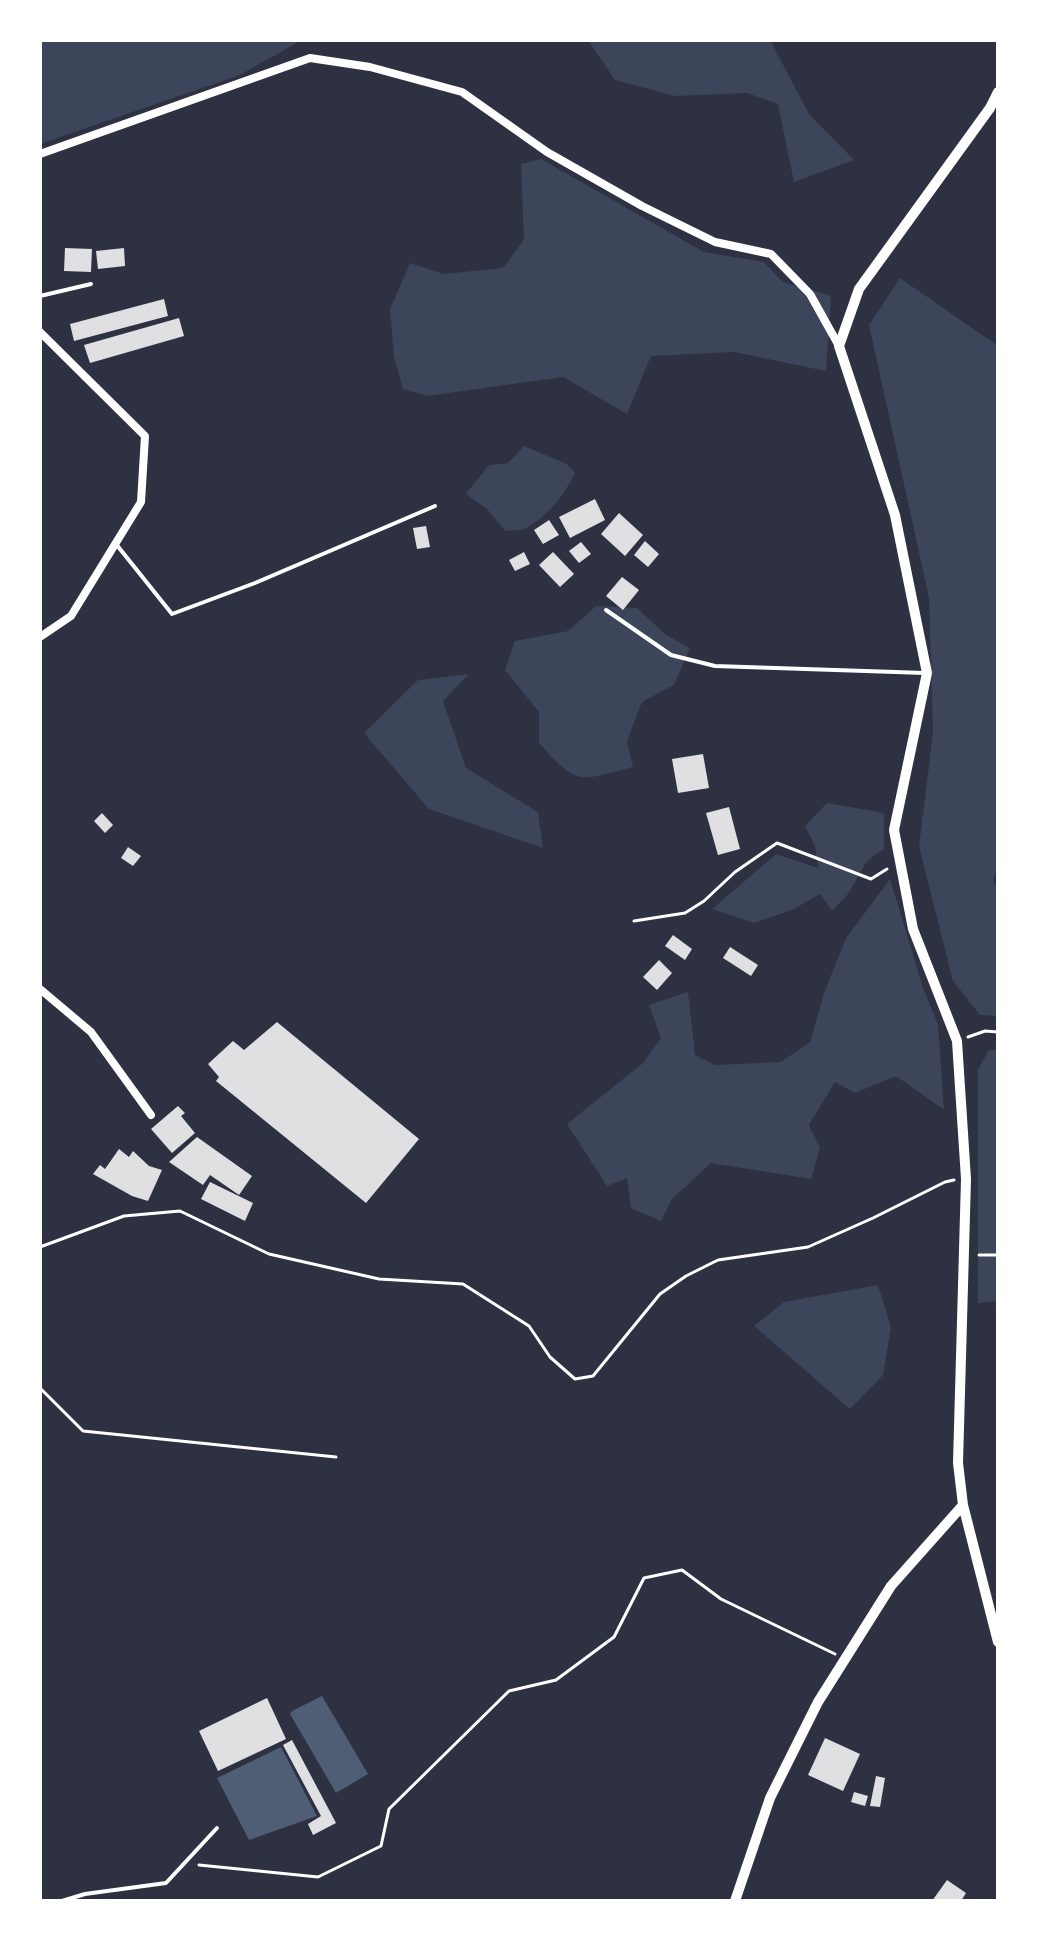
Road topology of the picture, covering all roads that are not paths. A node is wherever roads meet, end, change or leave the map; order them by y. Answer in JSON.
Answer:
{"nodes":[{"id":1,"x":998,"y":92,"type":"edge"},
{"id":2,"x":40,"y":154,"type":"edge"},
{"id":3,"x":91,"y":284,"type":"dead end"},
{"id":4,"x":40,"y":296,"type":"edge"},
{"id":5,"x":40,"y":332,"type":"edge"},
{"id":6,"x":839,"y":346,"type":"junction"},
{"id":7,"x":435,"y":506,"type":"dead end"},
{"id":8,"x":116,"y":544,"type":"junction"},
{"id":9,"x":606,"y":610,"type":"dead end"},
{"id":10,"x":40,"y":637,"type":"edge"},
{"id":11,"x":927,"y":673,"type":"junction"},
{"id":12,"x":40,"y":989,"type":"edge"},
{"id":13,"x":151,"y":1115,"type":"dead end"},
{"id":14,"x":963,"y":1505,"type":"junction"},
{"id":15,"x":998,"y":1642,"type":"edge"},
{"id":16,"x":217,"y":1828,"type":"dead end"},
{"id":17,"x":62,"y":1901,"type":"edge"},
{"id":18,"x":735,"y":1901,"type":"edge"}],
"edges":[{"from":1,"to":6,"type":"street"},
{"from":2,"to":6,"type":"street"},
{"from":3,"to":4,"type":"lane"},
{"from":5,"to":8,"type":"street"},
{"from":6,"to":11,"type":"street"},
{"from":7,"to":8,"type":"lane"},
{"from":8,"to":10,"type":"street"},
{"from":9,"to":11,"type":"lane"},
{"from":11,"to":14,"type":"street"},
{"from":12,"to":13,"type":"street"},
{"from":14,"to":15,"type":"street"},
{"from":14,"to":18,"type":"street"},
{"from":16,"to":17,"type":"lane"}]}
